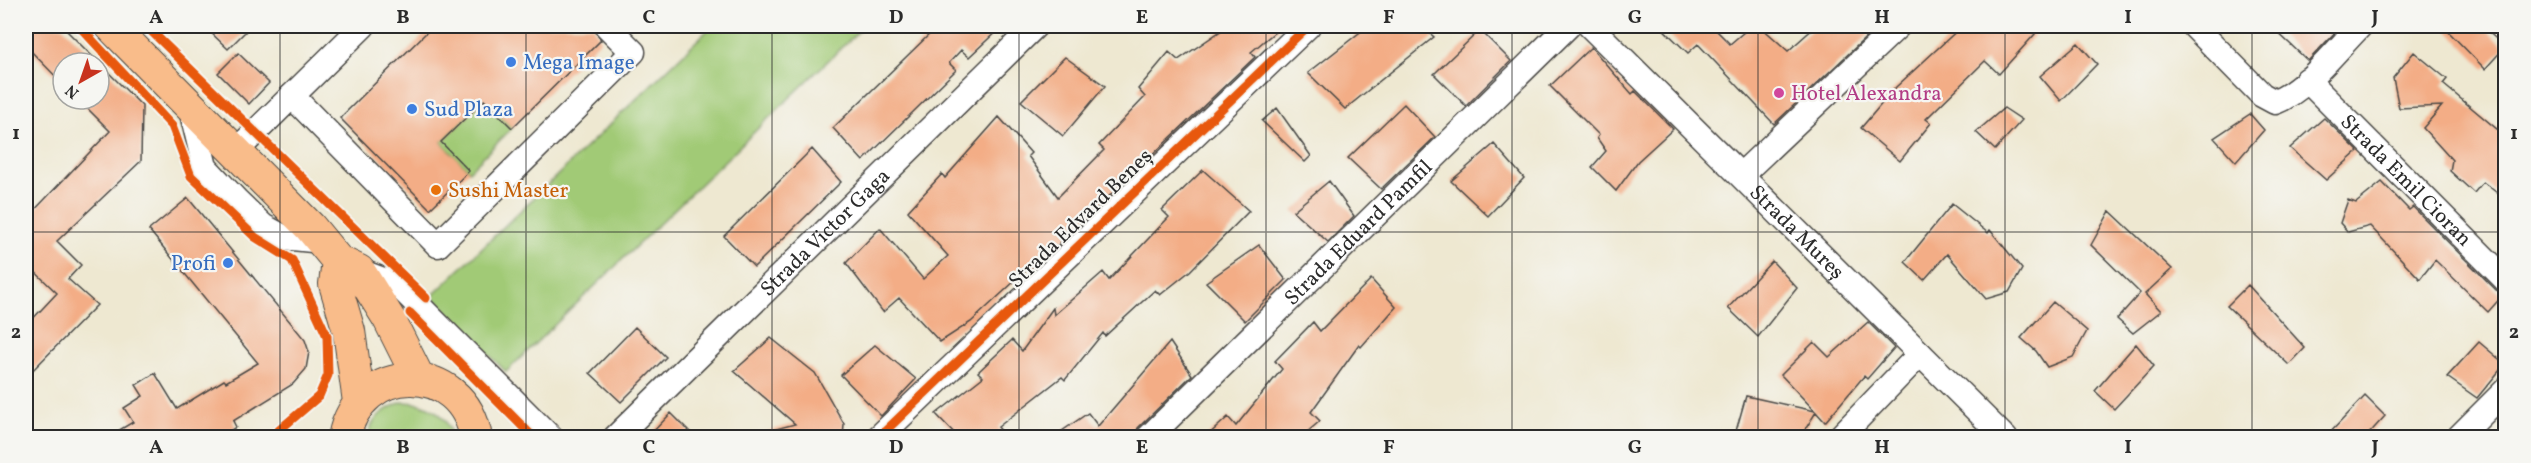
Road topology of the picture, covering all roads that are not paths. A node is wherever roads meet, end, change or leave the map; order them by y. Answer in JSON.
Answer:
{"nodes":[{"id":1,"x":111,"y":26,"type":"edge"},
{"id":2,"x":363,"y":26,"type":"edge"},
{"id":3,"x":607,"y":26,"type":"edge"},
{"id":4,"x":1035,"y":26,"type":"edge"},
{"id":5,"x":1308,"y":26,"type":"edge"},
{"id":6,"x":1568,"y":26,"type":"edge"},
{"id":7,"x":1590,"y":26,"type":"edge"},
{"id":8,"x":1898,"y":26,"type":"edge"},
{"id":9,"x":2194,"y":26,"type":"edge"},
{"id":10,"x":2360,"y":26,"type":"edge"},
{"id":11,"x":2307,"y":80,"type":"junction"},
{"id":12,"x":292,"y":96,"type":"junction"},
{"id":13,"x":190,"y":105,"type":"junction"},
{"id":14,"x":235,"y":152,"type":"junction"},
{"id":15,"x":1741,"y":175,"type":"junction"},
{"id":16,"x":340,"y":257,"type":"junction"},
{"id":17,"x":2505,"y":280,"type":"edge"},
{"id":18,"x":1920,"y":354,"type":"junction"},
{"id":19,"x":419,"y":379,"type":"junction"},
{"id":20,"x":2505,"y":390,"type":"edge"},
{"id":21,"x":345,"y":425,"type":"edge"},
{"id":22,"x":476,"y":438,"type":"edge"},
{"id":23,"x":551,"y":438,"type":"edge"},
{"id":24,"x":615,"y":438,"type":"edge"},
{"id":25,"x":878,"y":438,"type":"edge"},
{"id":26,"x":1148,"y":438,"type":"edge"},
{"id":27,"x":1839,"y":438,"type":"edge"},
{"id":28,"x":2005,"y":438,"type":"edge"},
{"id":29,"x":2458,"y":438,"type":"edge"}],
"edges":[{"from":1,"to":13,"type":"main road"},
{"from":2,"to":12,"type":"street"},
{"from":3,"to":12,"type":"street"},
{"from":4,"to":24,"type":"street","name":"Strada Victor Gaga"},
{"from":5,"to":25,"type":"street","name":"Strada Edvard Beneș"},
{"from":6,"to":26,"type":"street","name":"Strada Eduard Pamfil"},
{"from":7,"to":15,"type":"street","name":"Strada Mureș"},
{"from":8,"to":15,"type":"street"},
{"from":9,"to":11,"type":"street"},
{"from":10,"to":11,"type":"street"},
{"from":11,"to":17,"type":"street","name":"Strada Emil Cioran"},
{"from":12,"to":14,"type":"street"},
{"from":13,"to":14,"type":"main road"},
{"from":13,"to":16,"type":"street"},
{"from":14,"to":16,"type":"main road"},
{"from":15,"to":18,"type":"street","name":"Strada Mureș"},
{"from":16,"to":19,"type":"main road"},
{"from":16,"to":21,"type":"main road"},
{"from":16,"to":23,"type":"street"},
{"from":18,"to":27,"type":"street"},
{"from":18,"to":28,"type":"street","name":"Strada Mureș"},
{"from":19,"to":21,"type":"main road"},
{"from":19,"to":22,"type":"main road"},
{"from":20,"to":29,"type":"street"}]}
